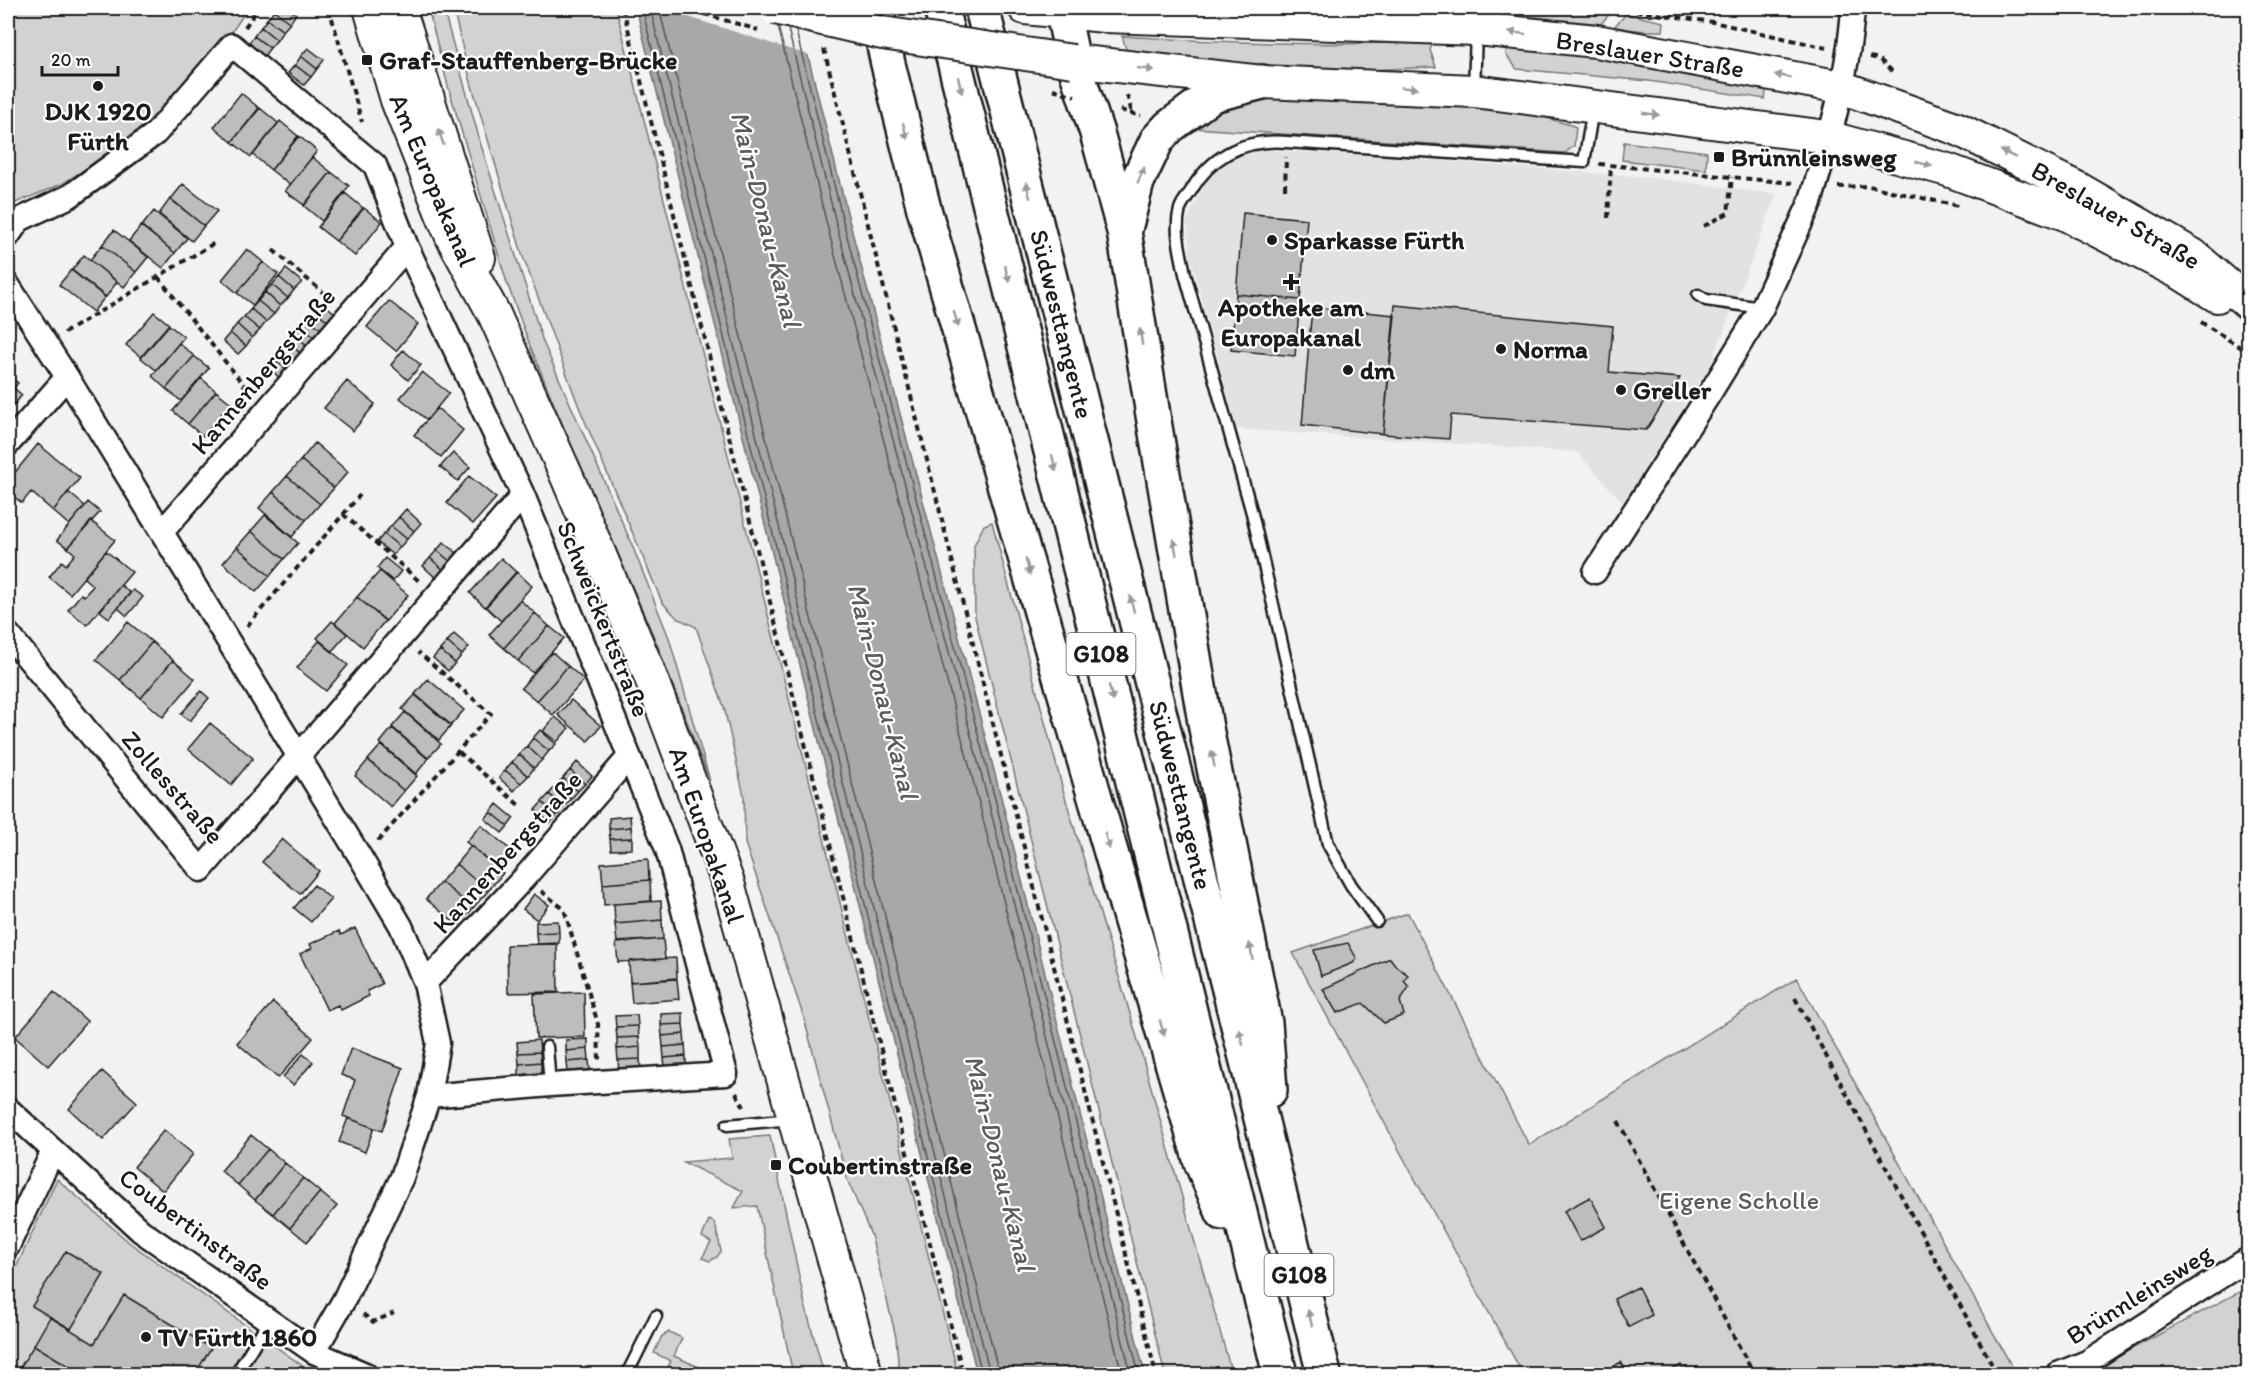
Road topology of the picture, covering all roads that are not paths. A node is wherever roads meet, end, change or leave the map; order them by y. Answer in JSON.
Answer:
{"nodes":[{"id":1,"x":370,"y":8,"type":"edge"},
{"id":2,"x":399,"y":8,"type":"edge"},
{"id":3,"x":775,"y":8,"type":"edge"},
{"id":4,"x":941,"y":8,"type":"edge"},
{"id":5,"x":982,"y":8,"type":"edge"},
{"id":6,"x":1026,"y":8,"type":"edge"},
{"id":7,"x":1380,"y":8,"type":"edge"},
{"id":8,"x":1853,"y":8,"type":"edge"},
{"id":9,"x":1066,"y":11,"type":"edge"},
{"id":10,"x":879,"y":20,"type":"edge"},
{"id":11,"x":1464,"y":28,"type":"junction"},
{"id":12,"x":1073,"y":61,"type":"junction"},
{"id":13,"x":1262,"y":82,"type":"junction"},
{"id":14,"x":1841,"y":87,"type":"junction"},
{"id":15,"x":1474,"y":91,"type":"junction"},
{"id":16,"x":1593,"y":106,"type":"junction"},
{"id":17,"x":1827,"y":137,"type":"junction"},
{"id":18,"x":1124,"y":231,"type":"junction"},
{"id":19,"x":8,"y":236,"type":"edge"},
{"id":20,"x":406,"y":247,"type":"junction"},
{"id":21,"x":8,"y":285,"type":"edge"},
{"id":22,"x":1698,"y":296,"type":"dead end"},
{"id":23,"x":2248,"y":303,"type":"edge"},
{"id":24,"x":1762,"y":308,"type":"junction"},
{"id":25,"x":494,"y":314,"type":"junction"},
{"id":26,"x":2248,"y":315,"type":"edge"},
{"id":27,"x":67,"y":377,"type":"junction"},
{"id":28,"x":8,"y":444,"type":"edge"},
{"id":29,"x":523,"y":495,"type":"junction"},
{"id":30,"x":162,"y":532,"type":"junction"},
{"id":31,"x":1595,"y":572,"type":"dead end"},
{"id":32,"x":8,"y":634,"type":"edge"},
{"id":33,"x":298,"y":757,"type":"junction"},
{"id":34,"x":629,"y":757,"type":"junction"},
{"id":35,"x":1377,"y":921,"type":"dead end"},
{"id":36,"x":425,"y":983,"type":"junction"},
{"id":37,"x":548,"y":1047,"type":"dead end"},
{"id":38,"x":550,"y":1085,"type":"junction"},
{"id":39,"x":429,"y":1096,"type":"junction"},
{"id":40,"x":8,"y":1109,"type":"edge"},
{"id":41,"x":795,"y":1119,"type":"junction"},
{"id":42,"x":727,"y":1125,"type":"dead end"},
{"id":43,"x":53,"y":1151,"type":"junction"},
{"id":44,"x":1275,"y":1175,"type":"junction"},
{"id":45,"x":8,"y":1246,"type":"edge"},
{"id":46,"x":2248,"y":1259,"type":"edge"},
{"id":47,"x":1261,"y":1300,"type":"junction"},
{"id":48,"x":656,"y":1316,"type":"dead end"},
{"id":49,"x":269,"y":1320,"type":"junction"},
{"id":50,"x":314,"y":1352,"type":"junction"},
{"id":51,"x":236,"y":1374,"type":"edge"},
{"id":52,"x":365,"y":1374,"type":"edge"},
{"id":53,"x":627,"y":1374,"type":"edge"},
{"id":54,"x":867,"y":1374,"type":"edge"},
{"id":55,"x":1280,"y":1374,"type":"edge"},
{"id":56,"x":1324,"y":1374,"type":"edge"},
{"id":57,"x":2058,"y":1374,"type":"edge"}],
"edges":[{"from":1,"to":25,"type":"main road","name":"Am Europakanal"},
{"from":25,"to":2,"type":"main road","name":"Am Europakanal","one_way":true},
{"from":3,"to":10,"type":"main road","bridge":true},
{"from":4,"to":47,"type":"highway","name":"Südwesttangente","number":"G108","one_way":true},
{"from":44,"to":5,"type":"highway","name":"Südwesttangente","number":"G108","one_way":true},
{"from":6,"to":9,"type":"main road"},
{"from":7,"to":11,"type":"highway"},
{"from":8,"to":14,"type":"street"},
{"from":9,"to":11,"type":"main road","name":"Breslauer Straße"},
{"from":9,"to":12,"type":"highway"},
{"from":10,"to":12,"type":"main road","bridge":true},
{"from":10,"to":47,"type":"highway","one_way":true},
{"from":14,"to":11,"type":"main road","name":"Breslauer Straße","one_way":true},
{"from":11,"to":15,"type":"lane"},
{"from":12,"to":13,"type":"main road","name":"Breslauer Straße","one_way":true},
{"from":12,"to":18,"type":"highway"},
{"from":13,"to":15,"type":"main road","name":"Breslauer Straße","one_way":true},
{"from":18,"to":13,"type":"highway","one_way":true},
{"from":14,"to":17,"type":"street"},
{"from":23,"to":14,"type":"main road","name":"Breslauer Straße","one_way":true},
{"from":15,"to":16,"type":"main road","name":"Breslauer Straße"},
{"from":16,"to":17,"type":"main road","name":"Breslauer Straße","one_way":true},
{"from":16,"to":35,"type":"lane"},
{"from":17,"to":24,"type":"street"},
{"from":17,"to":26,"type":"main road","name":"Breslauer Straße","one_way":true},
{"from":44,"to":18,"type":"highway","one_way":true},
{"from":19,"to":20,"type":"street","name":"Schweickertstraße"},
{"from":20,"to":29,"type":"street","name":"Schweickertstraße"},
{"from":20,"to":30,"type":"street","name":"Kannenbergstraße"},
{"from":21,"to":27,"type":"street","name":"Kannenbergstraße"},
{"from":22,"to":24,"type":"lane"},
{"from":24,"to":31,"type":"street"},
{"from":25,"to":41,"type":"main road","name":"Am Europakanal"},
{"from":27,"to":28,"type":"street"},
{"from":27,"to":30,"type":"street","name":"Kannenbergstraße"},
{"from":29,"to":33,"type":"street"},
{"from":29,"to":34,"type":"street","name":"Schweickertstraße"},
{"from":30,"to":33,"type":"street","name":"Kannenbergstraße"},
{"from":32,"to":33,"type":"street","name":"Zollesstraße"},
{"from":33,"to":36,"type":"street","name":"Kannenbergstraße"},
{"from":34,"to":36,"type":"street","name":"Kannenbergstraße"},
{"from":34,"to":38,"type":"street","name":"Schweickertstraße"},
{"from":36,"to":39,"type":"street","name":"Kannenbergstraße"},
{"from":37,"to":38,"type":"lane"},
{"from":38,"to":39,"type":"street"},
{"from":39,"to":50,"type":"street","name":"Kannenbergstraße"},
{"from":40,"to":43,"type":"street","name":"Coubertinstraße"},
{"from":41,"to":42,"type":"lane"},
{"from":41,"to":54,"type":"main road","name":"Am Europakanal"},
{"from":43,"to":45,"type":"street"},
{"from":43,"to":49,"type":"street","name":"Coubertinstraße"},
{"from":56,"to":44,"type":"highway","name":"Südwesttangente","number":"G108","one_way":true},
{"from":46,"to":57,"type":"street","name":"Brünnleinsweg"},
{"from":47,"to":55,"type":"highway","name":"Südwesttangente","number":"G108"},
{"from":48,"to":53,"type":"lane"},
{"from":49,"to":50,"type":"street","name":"Coubertinstraße"},
{"from":49,"to":51,"type":"lane"},
{"from":50,"to":52,"type":"street","name":"Coubertinstraße"}]}
